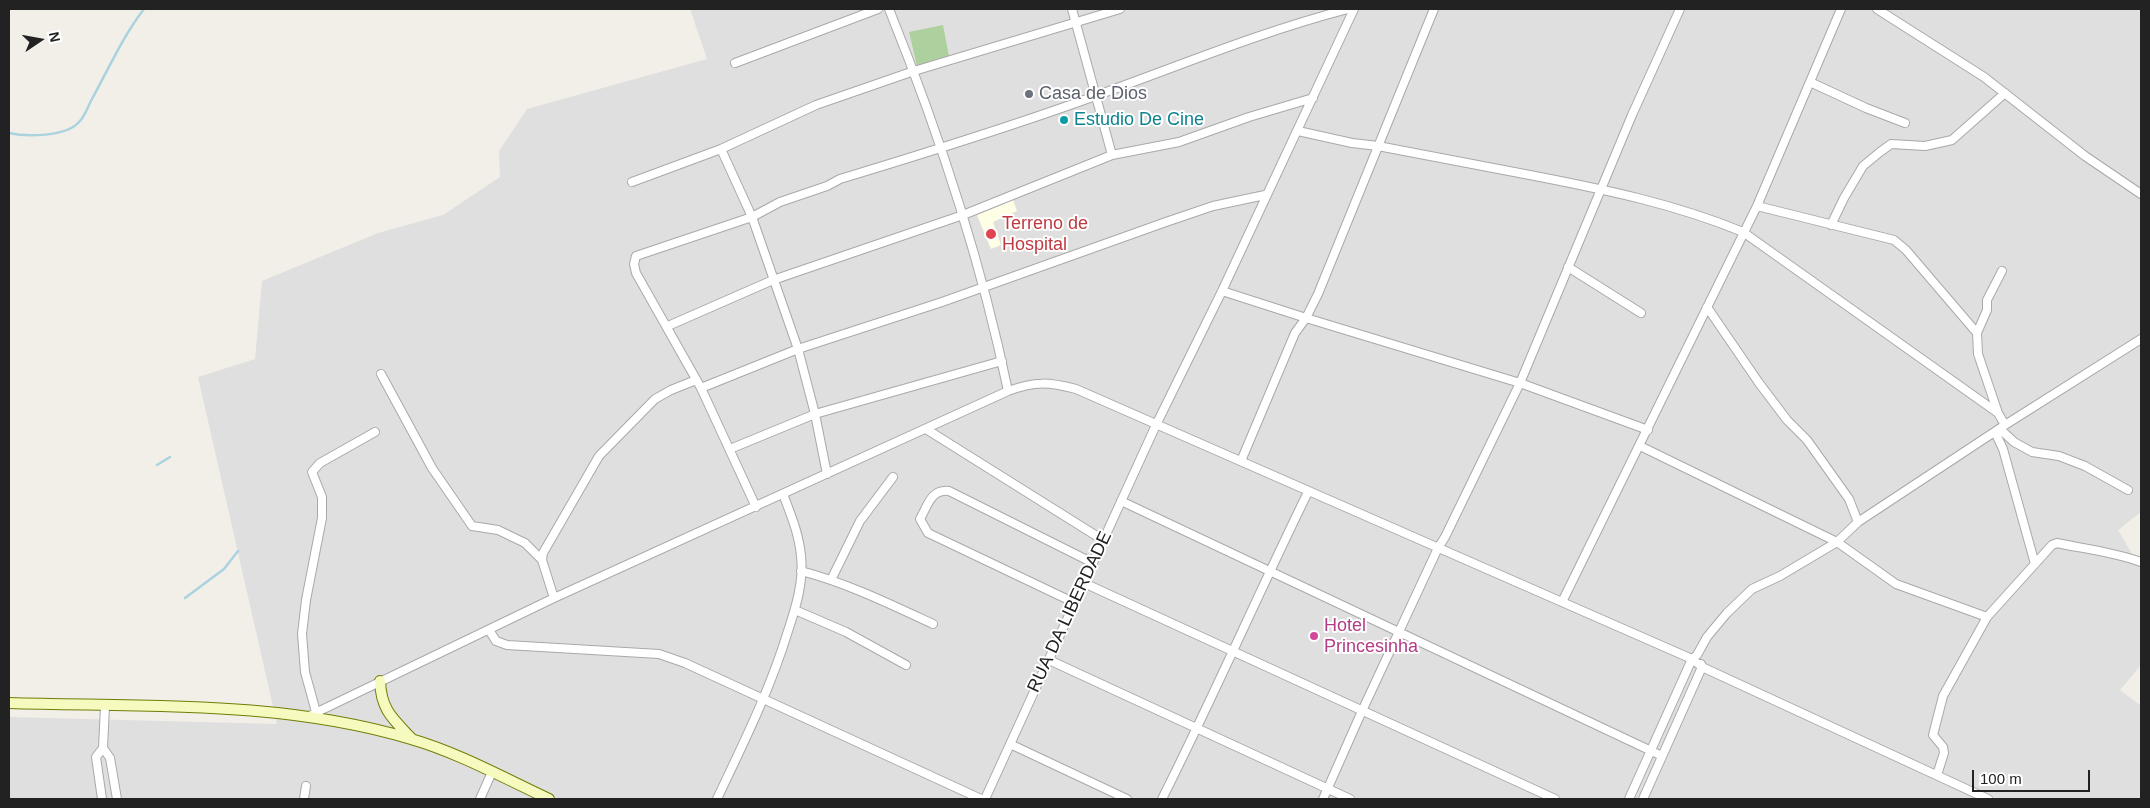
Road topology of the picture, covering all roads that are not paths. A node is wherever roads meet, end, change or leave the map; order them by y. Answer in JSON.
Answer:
{"nodes":[{"id":1,"x":878,"y":9,"type":"edge"},
{"id":2,"x":889,"y":9,"type":"edge"},
{"id":3,"x":1072,"y":9,"type":"edge"},
{"id":4,"x":1120,"y":9,"type":"edge"},
{"id":5,"x":1348,"y":9,"type":"edge"},
{"id":6,"x":1354,"y":9,"type":"edge"},
{"id":7,"x":1434,"y":9,"type":"edge"},
{"id":8,"x":1680,"y":9,"type":"edge"},
{"id":9,"x":1841,"y":9,"type":"edge"},
{"id":10,"x":1877,"y":9,"type":"edge"},
{"id":11,"x":1076,"y":23,"type":"junction"},
{"id":12,"x":735,"y":63,"type":"dead end"},
{"id":13,"x":914,"y":71,"type":"junction"},
{"id":14,"x":1810,"y":82,"type":"junction"},
{"id":15,"x":2005,"y":93,"type":"junction"},
{"id":16,"x":1096,"y":96,"type":"junction"},
{"id":17,"x":1313,"y":98,"type":"junction"},
{"id":18,"x":1905,"y":123,"type":"dead end"},
{"id":19,"x":1298,"y":130,"type":"junction"},
{"id":20,"x":1378,"y":146,"type":"junction"},
{"id":21,"x":721,"y":149,"type":"junction"},
{"id":22,"x":940,"y":150,"type":"junction"},
{"id":23,"x":1112,"y":155,"type":"junction"},
{"id":24,"x":632,"y":182,"type":"dead end"},
{"id":25,"x":1602,"y":189,"type":"junction"},
{"id":26,"x":2141,"y":194,"type":"edge"},
{"id":27,"x":1265,"y":195,"type":"junction"},
{"id":28,"x":1757,"y":206,"type":"junction"},
{"id":29,"x":963,"y":215,"type":"junction"},
{"id":30,"x":752,"y":218,"type":"junction"},
{"id":31,"x":1831,"y":225,"type":"junction"},
{"id":32,"x":1744,"y":232,"type":"junction"},
{"id":33,"x":1568,"y":268,"type":"junction"},
{"id":34,"x":2002,"y":271,"type":"dead end"},
{"id":35,"x":773,"y":280,"type":"junction"},
{"id":36,"x":984,"y":286,"type":"junction"},
{"id":37,"x":1222,"y":290,"type":"junction"},
{"id":38,"x":1707,"y":306,"type":"junction"},
{"id":39,"x":1641,"y":313,"type":"dead end"},
{"id":40,"x":1306,"y":318,"type":"junction"},
{"id":41,"x":668,"y":326,"type":"junction"},
{"id":42,"x":1978,"y":333,"type":"junction"},
{"id":43,"x":2141,"y":339,"type":"edge"},
{"id":44,"x":798,"y":349,"type":"junction"},
{"id":45,"x":1002,"y":361,"type":"junction"},
{"id":46,"x":380,"y":374,"type":"dead end"},
{"id":47,"x":696,"y":380,"type":"junction"},
{"id":48,"x":1520,"y":383,"type":"junction"},
{"id":49,"x":702,"y":388,"type":"junction"},
{"id":50,"x":1008,"y":391,"type":"junction"},
{"id":51,"x":1998,"y":413,"type":"junction"},
{"id":52,"x":815,"y":414,"type":"junction"},
{"id":53,"x":1156,"y":425,"type":"junction"},
{"id":54,"x":926,"y":429,"type":"junction"},
{"id":55,"x":2000,"y":429,"type":"junction"},
{"id":56,"x":1648,"y":430,"type":"junction"},
{"id":57,"x":375,"y":432,"type":"dead end"},
{"id":58,"x":2014,"y":442,"type":"junction"},
{"id":59,"x":1640,"y":446,"type":"junction"},
{"id":60,"x":730,"y":449,"type":"junction"},
{"id":61,"x":2003,"y":450,"type":"junction"},
{"id":62,"x":1240,"y":461,"type":"junction"},
{"id":63,"x":828,"y":474,"type":"junction"},
{"id":64,"x":893,"y":478,"type":"dead end"},
{"id":65,"x":2128,"y":490,"type":"dead end"},
{"id":66,"x":1308,"y":492,"type":"junction"},
{"id":67,"x":783,"y":494,"type":"junction"},
{"id":68,"x":1121,"y":501,"type":"junction"},
{"id":69,"x":756,"y":507,"type":"junction"},
{"id":70,"x":1858,"y":522,"type":"junction"},
{"id":71,"x":1103,"y":540,"type":"junction"},
{"id":72,"x":1836,"y":542,"type":"junction"},
{"id":73,"x":1438,"y":548,"type":"junction"},
{"id":74,"x":542,"y":560,"type":"junction"},
{"id":75,"x":2141,"y":562,"type":"edge"},
{"id":76,"x":1093,"y":564,"type":"junction"},
{"id":77,"x":2035,"y":564,"type":"junction"},
{"id":78,"x":1269,"y":571,"type":"junction"},
{"id":79,"x":801,"y":572,"type":"junction"},
{"id":80,"x":831,"y":580,"type":"junction"},
{"id":81,"x":1084,"y":583,"type":"junction"},
{"id":82,"x":554,"y":598,"type":"junction"},
{"id":83,"x":1562,"y":602,"type":"junction"},
{"id":84,"x":1075,"y":603,"type":"junction"},
{"id":85,"x":795,"y":610,"type":"junction"},
{"id":86,"x":1987,"y":617,"type":"junction"},
{"id":87,"x":932,"y":624,"type":"dead end"},
{"id":88,"x":489,"y":630,"type":"junction"},
{"id":89,"x":1399,"y":631,"type":"junction"},
{"id":90,"x":1232,"y":651,"type":"junction"},
{"id":91,"x":1694,"y":657,"type":"junction"},
{"id":92,"x":1049,"y":660,"type":"junction"},
{"id":93,"x":906,"y":665,"type":"dead end"},
{"id":94,"x":1702,"y":667,"type":"junction"},
{"id":95,"x":380,"y":681,"type":"junction"},
{"id":96,"x":764,"y":700,"type":"junction"},
{"id":97,"x":9,"y":703,"type":"edge"},
{"id":98,"x":105,"y":706,"type":"junction"},
{"id":99,"x":1362,"y":711,"type":"junction"},
{"id":100,"x":312,"y":714,"type":"junction"},
{"id":101,"x":1198,"y":728,"type":"junction"},
{"id":102,"x":412,"y":739,"type":"junction"},
{"id":103,"x":1010,"y":744,"type":"junction"},
{"id":104,"x":103,"y":748,"type":"junction"},
{"id":105,"x":1651,"y":752,"type":"junction"},
{"id":106,"x":1662,"y":756,"type":"junction"},
{"id":107,"x":492,"y":772,"type":"junction"},
{"id":108,"x":1936,"y":775,"type":"junction"},
{"id":109,"x":306,"y":786,"type":"dead end"},
{"id":110,"x":1328,"y":789,"type":"junction"},
{"id":111,"x":102,"y":799,"type":"edge"},
{"id":112,"x":117,"y":799,"type":"edge"},
{"id":113,"x":304,"y":799,"type":"edge"},
{"id":114,"x":480,"y":799,"type":"edge"},
{"id":115,"x":549,"y":799,"type":"edge"},
{"id":116,"x":717,"y":799,"type":"edge"},
{"id":117,"x":983,"y":799,"type":"edge"},
{"id":118,"x":1126,"y":799,"type":"edge"},
{"id":119,"x":1162,"y":799,"type":"edge"},
{"id":120,"x":1323,"y":799,"type":"edge"},
{"id":121,"x":1350,"y":799,"type":"edge"},
{"id":122,"x":1555,"y":799,"type":"edge"},
{"id":123,"x":1629,"y":799,"type":"edge"},
{"id":124,"x":1643,"y":799,"type":"edge"},
{"id":125,"x":1988,"y":799,"type":"edge"}],
"edges":[{"from":1,"to":12,"type":"street"},
{"from":2,"to":13,"type":"street"},
{"from":3,"to":11,"type":"street"},
{"from":4,"to":11,"type":"street"},
{"from":5,"to":16,"type":"street"},
{"from":6,"to":17,"type":"street","name":"RUA DA LIBERDADE"},
{"from":7,"to":20,"type":"street"},
{"from":8,"to":25,"type":"street"},
{"from":9,"to":14,"type":"street"},
{"from":10,"to":15,"type":"street"},
{"from":11,"to":13,"type":"street"},
{"from":11,"to":16,"type":"street"},
{"from":13,"to":21,"type":"street"},
{"from":13,"to":22,"type":"street"},
{"from":14,"to":18,"type":"street"},
{"from":14,"to":28,"type":"street"},
{"from":15,"to":26,"type":"street"},
{"from":15,"to":31,"type":"street"},
{"from":16,"to":22,"type":"street"},
{"from":16,"to":23,"type":"street"},
{"from":17,"to":19,"type":"street","name":"RUA DA LIBERDADE"},
{"from":17,"to":23,"type":"street"},
{"from":19,"to":20,"type":"street"},
{"from":19,"to":27,"type":"street","name":"RUA DA LIBERDADE"},
{"from":20,"to":25,"type":"street"},
{"from":20,"to":40,"type":"street"},
{"from":21,"to":24,"type":"street"},
{"from":21,"to":30,"type":"street"},
{"from":22,"to":29,"type":"street"},
{"from":22,"to":30,"type":"street"},
{"from":23,"to":29,"type":"street"},
{"from":25,"to":32,"type":"street"},
{"from":25,"to":33,"type":"street"},
{"from":27,"to":36,"type":"street"},
{"from":27,"to":37,"type":"street","name":"RUA DA LIBERDADE"},
{"from":28,"to":31,"type":"street"},
{"from":28,"to":32,"type":"street"},
{"from":29,"to":35,"type":"street"},
{"from":29,"to":36,"type":"street"},
{"from":30,"to":35,"type":"street"},
{"from":30,"to":41,"type":"street"},
{"from":31,"to":42,"type":"street"},
{"from":32,"to":38,"type":"street"},
{"from":32,"to":51,"type":"street"},
{"from":33,"to":39,"type":"street"},
{"from":33,"to":48,"type":"street"},
{"from":34,"to":42,"type":"street"},
{"from":35,"to":41,"type":"street"},
{"from":35,"to":44,"type":"street"},
{"from":36,"to":44,"type":"street"},
{"from":36,"to":45,"type":"street"},
{"from":37,"to":40,"type":"street"},
{"from":37,"to":53,"type":"street","name":"RUA DA LIBERDADE"},
{"from":38,"to":56,"type":"street"},
{"from":38,"to":70,"type":"street"},
{"from":40,"to":48,"type":"street"},
{"from":40,"to":62,"type":"street"},
{"from":41,"to":47,"type":"street"},
{"from":42,"to":51,"type":"street"},
{"from":43,"to":55,"type":"street"},
{"from":44,"to":49,"type":"street"},
{"from":44,"to":52,"type":"street"},
{"from":45,"to":50,"type":"street"},
{"from":45,"to":52,"type":"street"},
{"from":46,"to":74,"type":"street"},
{"from":47,"to":49,"type":"street"},
{"from":47,"to":74,"type":"street"},
{"from":48,"to":56,"type":"street"},
{"from":48,"to":73,"type":"street"},
{"from":49,"to":60,"type":"street"},
{"from":50,"to":53,"type":"street"},
{"from":50,"to":54,"type":"street"},
{"from":51,"to":55,"type":"street"},
{"from":52,"to":60,"type":"street"},
{"from":52,"to":63,"type":"street"},
{"from":53,"to":62,"type":"street"},
{"from":53,"to":68,"type":"street","name":"RUA DA LIBERDADE"},
{"from":54,"to":63,"type":"street"},
{"from":54,"to":71,"type":"street"},
{"from":55,"to":58,"type":"street"},
{"from":55,"to":61,"type":"street"},
{"from":55,"to":70,"type":"street"},
{"from":56,"to":59,"type":"street"},
{"from":57,"to":100,"type":"street"},
{"from":58,"to":61,"type":"street"},
{"from":58,"to":65,"type":"street"},
{"from":59,"to":72,"type":"street"},
{"from":59,"to":83,"type":"street"},
{"from":60,"to":69,"type":"street"},
{"from":61,"to":77,"type":"street"},
{"from":62,"to":66,"type":"street"},
{"from":63,"to":67,"type":"street"},
{"from":64,"to":80,"type":"street"},
{"from":66,"to":73,"type":"street"},
{"from":66,"to":78,"type":"street"},
{"from":67,"to":69,"type":"street"},
{"from":67,"to":79,"type":"street"},
{"from":68,"to":71,"type":"street","name":"RUA DA LIBERDADE"},
{"from":68,"to":78,"type":"street"},
{"from":69,"to":82,"type":"street"},
{"from":70,"to":72,"type":"street"},
{"from":71,"to":76,"type":"street","name":"RUA DA LIBERDADE"},
{"from":72,"to":86,"type":"street"},
{"from":72,"to":91,"type":"street"},
{"from":73,"to":83,"type":"street"},
{"from":73,"to":89,"type":"street"},
{"from":74,"to":82,"type":"street"},
{"from":75,"to":77,"type":"street"},
{"from":76,"to":81,"type":"street","name":"RUA DA LIBERDADE"},
{"from":76,"to":84,"type":"street"},
{"from":77,"to":86,"type":"street"},
{"from":78,"to":89,"type":"street"},
{"from":78,"to":90,"type":"street"},
{"from":79,"to":80,"type":"street"},
{"from":79,"to":85,"type":"street"},
{"from":80,"to":87,"type":"street"},
{"from":81,"to":84,"type":"street","name":"RUA DA LIBERDADE"},
{"from":81,"to":90,"type":"street"},
{"from":82,"to":88,"type":"street"},
{"from":83,"to":91,"type":"street"},
{"from":84,"to":92,"type":"street","name":"RUA DA LIBERDADE"},
{"from":85,"to":93,"type":"street"},
{"from":85,"to":96,"type":"street"},
{"from":86,"to":108,"type":"street"},
{"from":88,"to":95,"type":"street"},
{"from":88,"to":96,"type":"street"},
{"from":89,"to":99,"type":"street"},
{"from":89,"to":105,"type":"street"},
{"from":90,"to":99,"type":"street"},
{"from":90,"to":101,"type":"street"},
{"from":91,"to":94,"type":"street"},
{"from":91,"to":105,"type":"street"},
{"from":92,"to":101,"type":"street"},
{"from":92,"to":103,"type":"street","name":"RUA DA LIBERDADE"},
{"from":94,"to":106,"type":"street"},
{"from":94,"to":108,"type":"street"},
{"from":95,"to":100,"type":"street"},
{"from":95,"to":102,"type":"main road"},
{"from":96,"to":116,"type":"street"},
{"from":96,"to":117,"type":"street"},
{"from":97,"to":98,"type":"main road"},
{"from":98,"to":100,"type":"main road"},
{"from":98,"to":104,"type":"street"},
{"from":99,"to":110,"type":"street"},
{"from":99,"to":122,"type":"street"},
{"from":100,"to":102,"type":"main road"},
{"from":101,"to":110,"type":"street"},
{"from":101,"to":119,"type":"street"},
{"from":102,"to":107,"type":"main road"},
{"from":103,"to":117,"type":"street","name":"RUA DA LIBERDADE"},
{"from":103,"to":118,"type":"street"},
{"from":104,"to":111,"type":"street"},
{"from":104,"to":112,"type":"street"},
{"from":105,"to":106,"type":"street"},
{"from":105,"to":123,"type":"street"},
{"from":106,"to":124,"type":"street"},
{"from":107,"to":114,"type":"street"},
{"from":107,"to":115,"type":"main road"},
{"from":108,"to":125,"type":"street"},
{"from":109,"to":113,"type":"street"},
{"from":110,"to":120,"type":"street"},
{"from":110,"to":121,"type":"street"}]}
